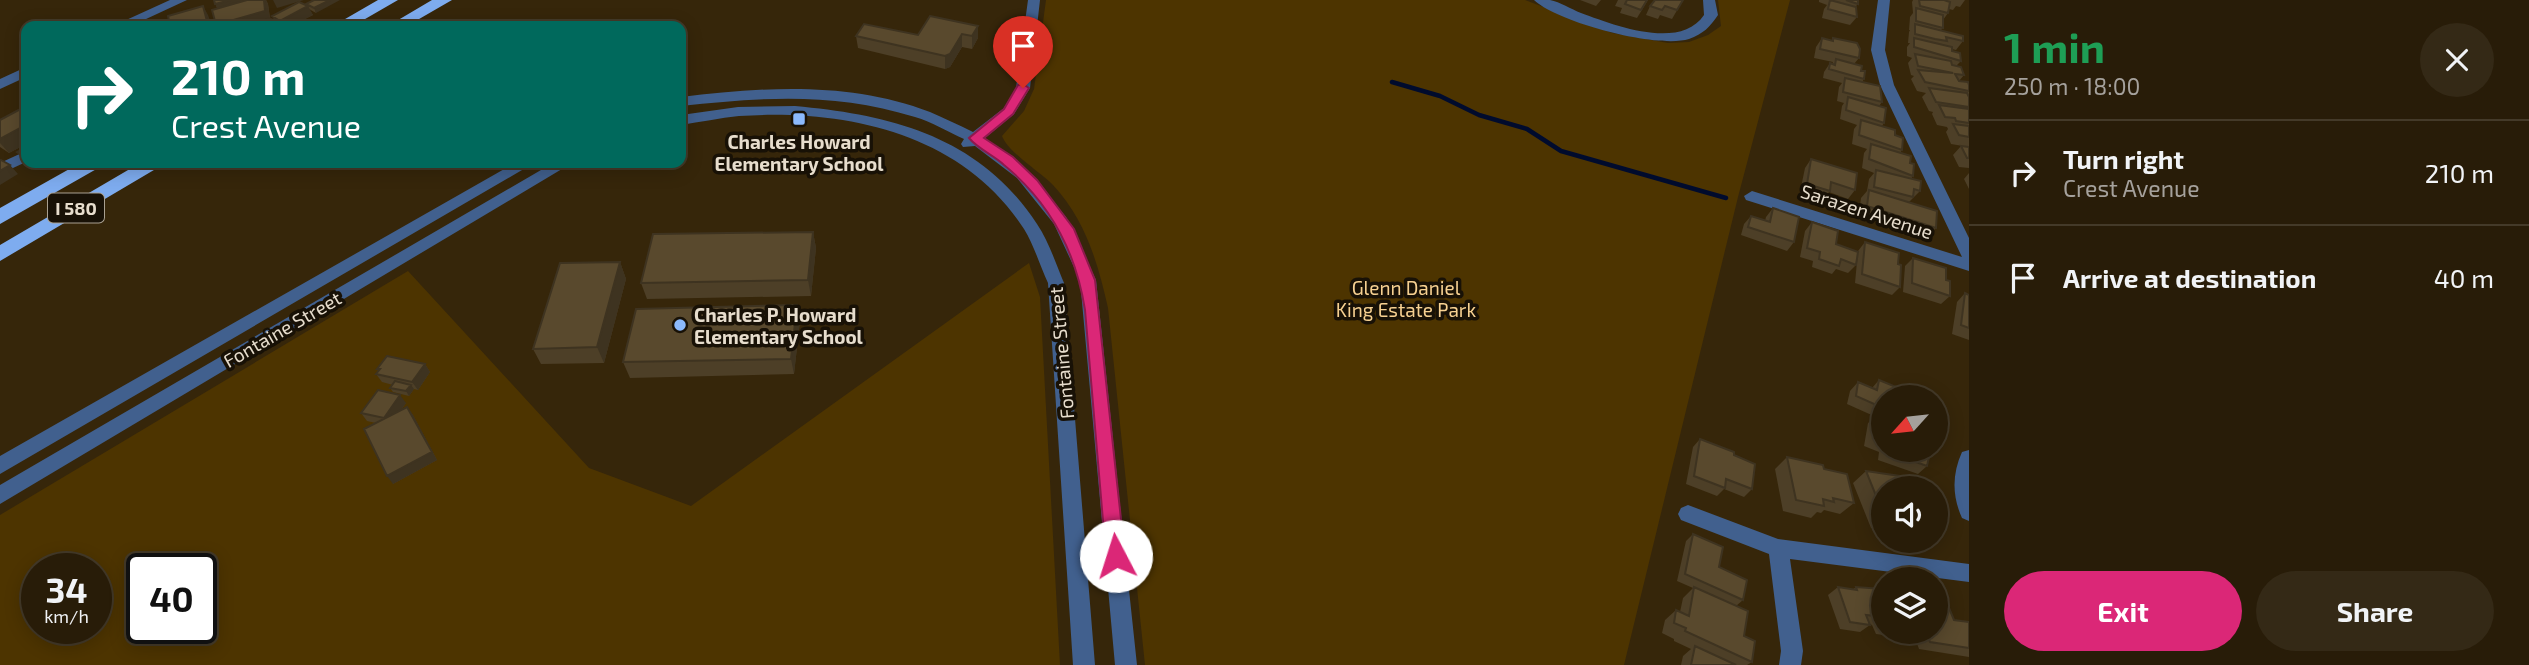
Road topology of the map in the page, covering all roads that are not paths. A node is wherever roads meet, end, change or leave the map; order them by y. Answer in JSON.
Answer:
{"nodes":[{"id":1,"x":181,"y":0,"type":"edge"},
{"id":2,"x":390,"y":0,"type":"edge"},
{"id":3,"x":443,"y":0,"type":"edge"},
{"id":4,"x":1034,"y":0,"type":"edge"},
{"id":5,"x":1541,"y":0,"type":"edge"},
{"id":6,"x":1709,"y":0,"type":"edge"},
{"id":7,"x":1884,"y":0,"type":"edge"},
{"id":8,"x":132,"y":21,"type":"edge"},
{"id":9,"x":350,"y":21,"type":"edge"},
{"id":10,"x":405,"y":21,"type":"edge"},
{"id":11,"x":21,"y":74,"type":"edge"},
{"id":12,"x":0,"y":85,"type":"edge"},
{"id":13,"x":686,"y":101,"type":"edge"},
{"id":14,"x":686,"y":119,"type":"edge"},
{"id":15,"x":975,"y":138,"type":"junction"},
{"id":16,"x":957,"y":153,"type":"junction"},
{"id":17,"x":21,"y":158,"type":"edge"},
{"id":18,"x":85,"y":168,"type":"edge"},
{"id":19,"x":145,"y":168,"type":"edge"},
{"id":20,"x":517,"y":168,"type":"edge"},
{"id":21,"x":556,"y":168,"type":"edge"},
{"id":22,"x":0,"y":169,"type":"edge"},
{"id":23,"x":1752,"y":195,"type":"dead end"},
{"id":24,"x":0,"y":217,"type":"edge"},
{"id":25,"x":0,"y":254,"type":"edge"},
{"id":26,"x":1969,"y":255,"type":"edge"},
{"id":27,"x":1969,"y":265,"type":"edge"},
{"id":28,"x":1969,"y":458,"type":"edge"},
{"id":29,"x":0,"y":466,"type":"edge"},
{"id":30,"x":0,"y":495,"type":"edge"},
{"id":31,"x":1969,"y":512,"type":"edge"},
{"id":32,"x":1688,"y":514,"type":"dead end"},
{"id":33,"x":1778,"y":548,"type":"junction"},
{"id":34,"x":1969,"y":573,"type":"edge"},
{"id":35,"x":1084,"y":665,"type":"edge"},
{"id":36,"x":1126,"y":665,"type":"edge"},
{"id":37,"x":1790,"y":665,"type":"edge"}],
"edges":[{"from":1,"to":8,"type":"street"},
{"from":2,"to":9,"type":"highway"},
{"from":3,"to":10,"type":"highway"},
{"from":4,"to":15,"type":"street"},
{"from":5,"to":6,"type":"street"},
{"from":7,"to":26,"type":"street"},
{"from":11,"to":12,"type":"street"},
{"from":13,"to":15,"type":"street","name":"Fontaine Street"},
{"from":14,"to":16,"type":"street","name":"Fontaine Street"},
{"from":15,"to":16,"type":"street"},
{"from":15,"to":36,"type":"street","name":"Fontaine Street"},
{"from":16,"to":35,"type":"street","name":"Fontaine Street"},
{"from":17,"to":22,"type":"street"},
{"from":18,"to":24,"type":"highway","number":"I 580"},
{"from":19,"to":25,"type":"highway","number":"I 580"},
{"from":20,"to":29,"type":"street","name":"Fontaine Street"},
{"from":21,"to":30,"type":"street","name":"Fontaine Street"},
{"from":23,"to":27,"type":"street","name":"Sarazen Avenue"},
{"from":28,"to":31,"type":"street"},
{"from":32,"to":33,"type":"street"},
{"from":33,"to":34,"type":"street"},
{"from":33,"to":37,"type":"street"}]}
